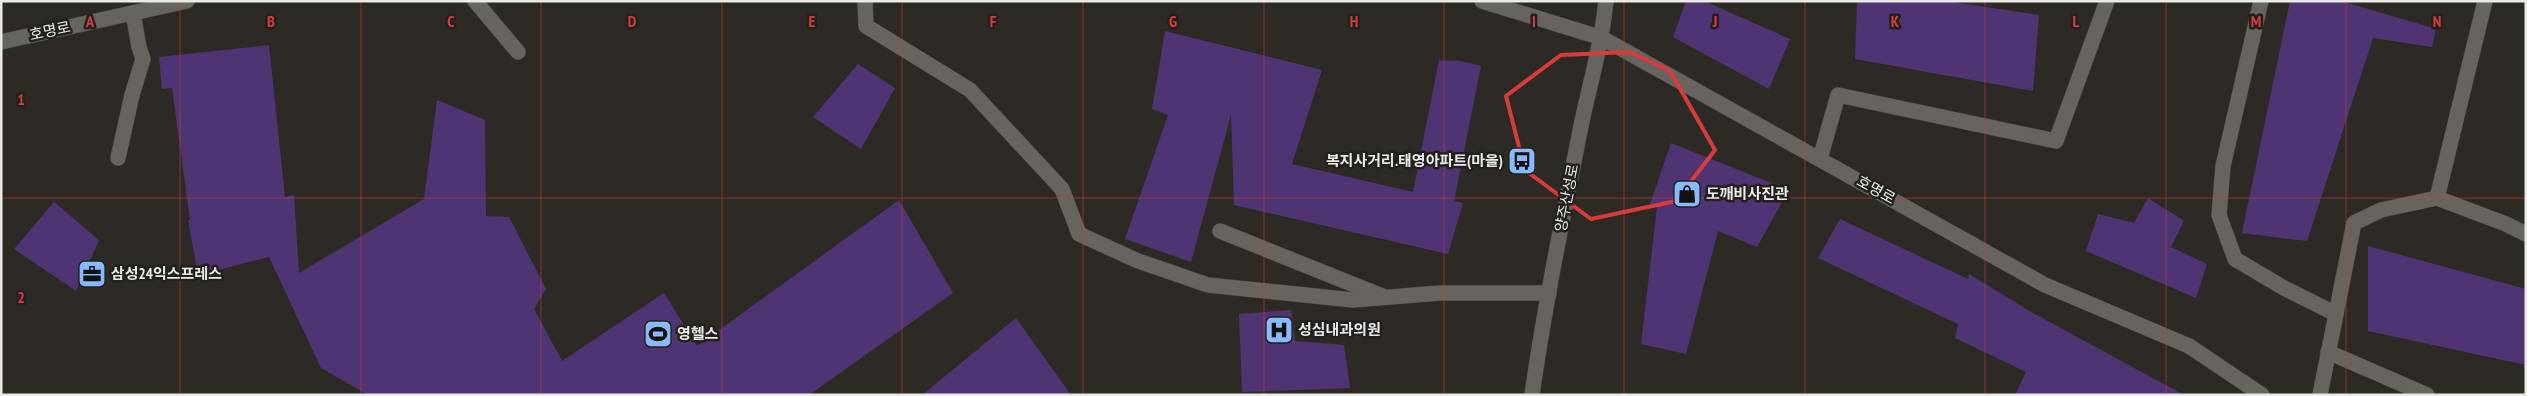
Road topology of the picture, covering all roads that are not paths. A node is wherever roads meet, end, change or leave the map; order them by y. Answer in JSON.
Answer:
{"nodes":[{"id":1,"x":187,"y":1,"type":"edge"},
{"id":2,"x":475,"y":1,"type":"edge"},
{"id":3,"x":865,"y":1,"type":"edge"},
{"id":4,"x":1482,"y":1,"type":"edge"},
{"id":5,"x":1606,"y":1,"type":"edge"},
{"id":6,"x":2108,"y":1,"type":"edge"},
{"id":7,"x":2261,"y":1,"type":"edge"},
{"id":8,"x":2485,"y":1,"type":"edge"},
{"id":9,"x":133,"y":13,"type":"junction"},
{"id":10,"x":1602,"y":38,"type":"junction"},
{"id":11,"x":1,"y":42,"type":"edge"},
{"id":12,"x":518,"y":52,"type":"dead end"},
{"id":13,"x":118,"y":158,"type":"dead end"},
{"id":14,"x":1820,"y":159,"type":"junction"},
{"id":15,"x":2437,"y":198,"type":"junction"},
{"id":16,"x":1220,"y":231,"type":"dead end"},
{"id":17,"x":2526,"y":234,"type":"edge"},
{"id":18,"x":1549,"y":293,"type":"junction"},
{"id":19,"x":1386,"y":298,"type":"junction"},
{"id":20,"x":2336,"y":314,"type":"junction"},
{"id":21,"x":2328,"y":352,"type":"junction"},
{"id":22,"x":1532,"y":395,"type":"edge"},
{"id":23,"x":2262,"y":395,"type":"edge"},
{"id":24,"x":2320,"y":395,"type":"edge"},
{"id":25,"x":2428,"y":395,"type":"edge"}],
"edges":[{"from":1,"to":9,"type":"street","name":"호명로"},
{"from":2,"to":12,"type":"street"},
{"from":3,"to":19,"type":"street"},
{"from":4,"to":10,"type":"street","name":"호명로"},
{"from":5,"to":10,"type":"street","name":"양주산성로"},
{"from":6,"to":14,"type":"street"},
{"from":7,"to":20,"type":"street"},
{"from":8,"to":15,"type":"street"},
{"from":9,"to":11,"type":"street","name":"호명로"},
{"from":9,"to":13,"type":"street"},
{"from":10,"to":14,"type":"street","name":"호명로"},
{"from":10,"to":18,"type":"street","name":"양주산성로"},
{"from":14,"to":23,"type":"street","name":"호명로"},
{"from":15,"to":17,"type":"street"},
{"from":15,"to":20,"type":"street"},
{"from":16,"to":19,"type":"street"},
{"from":18,"to":19,"type":"street"},
{"from":18,"to":22,"type":"street","name":"양주산성로"},
{"from":20,"to":21,"type":"street"},
{"from":21,"to":24,"type":"street"},
{"from":21,"to":25,"type":"street"}]}
